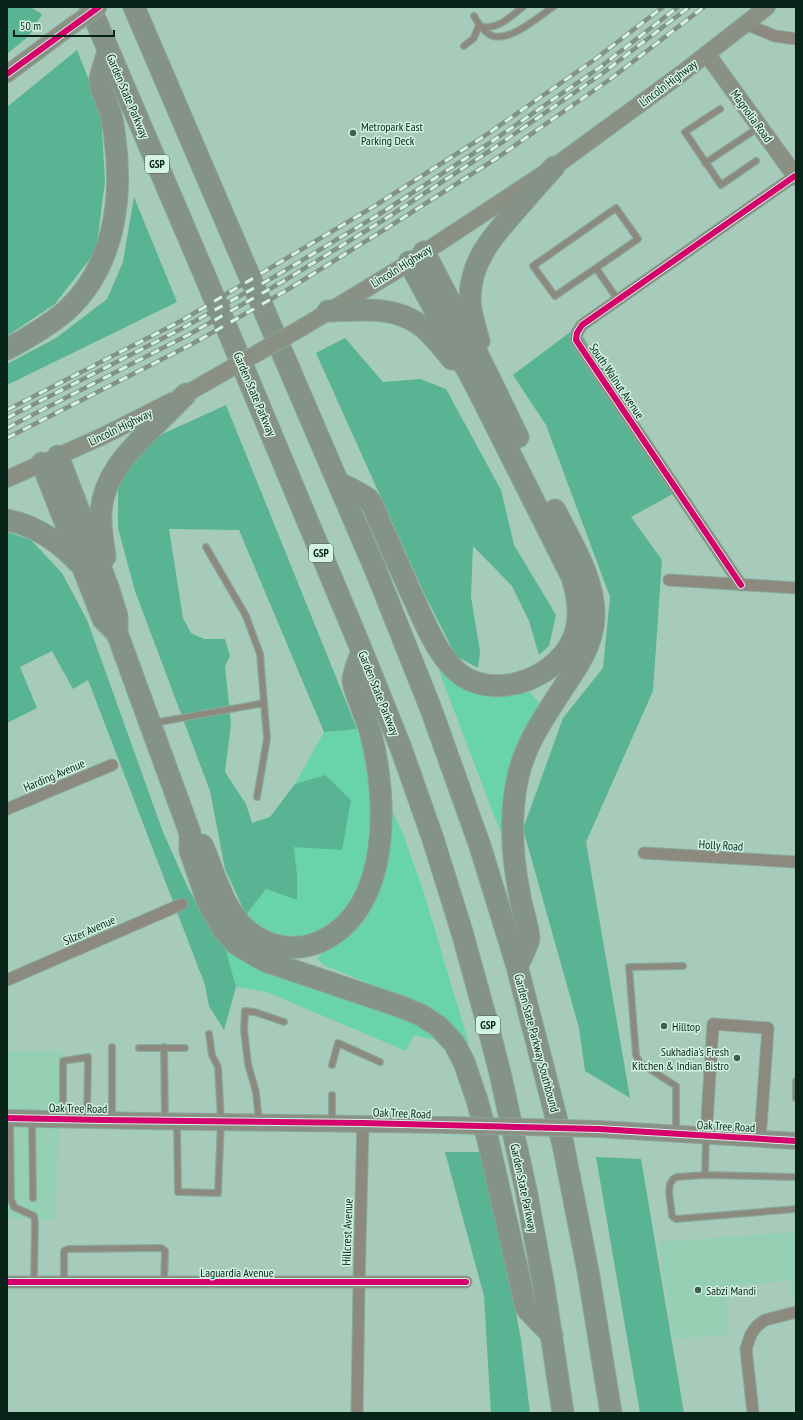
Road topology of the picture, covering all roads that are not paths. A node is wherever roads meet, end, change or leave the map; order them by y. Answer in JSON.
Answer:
{"nodes":[{"id":1,"x":90,"y":7,"type":"edge"},
{"id":2,"x":99,"y":7,"type":"edge"},
{"id":3,"x":134,"y":7,"type":"edge"},
{"id":4,"x":523,"y":7,"type":"edge"},
{"id":5,"x":553,"y":7,"type":"edge"},
{"id":6,"x":767,"y":7,"type":"edge"},
{"id":7,"x":474,"y":16,"type":"dead end"},
{"id":8,"x":745,"y":24,"type":"junction"},
{"id":9,"x":479,"y":25,"type":"junction"},
{"id":10,"x":796,"y":39,"type":"edge"},
{"id":11,"x":464,"y":46,"type":"dead end"},
{"id":12,"x":108,"y":51,"type":"junction"},
{"id":13,"x":707,"y":54,"type":"junction"},
{"id":14,"x":7,"y":74,"type":"edge"},
{"id":15,"x":720,"y":109,"type":"dead end"},
{"id":16,"x":760,"y":126,"type":"junction"},
{"id":17,"x":756,"y":161,"type":"dead end"},
{"id":18,"x":706,"y":162,"type":"junction"},
{"id":19,"x":554,"y":166,"type":"junction"},
{"id":20,"x":795,"y":176,"type":"edge"},
{"id":21,"x":416,"y":257,"type":"junction"},
{"id":22,"x":596,"y":268,"type":"junction"},
{"id":23,"x":618,"y":300,"type":"junction"},
{"id":24,"x":328,"y":311,"type":"junction"},
{"id":25,"x":7,"y":349,"type":"edge"},
{"id":26,"x":480,"y":359,"type":"junction"},
{"id":27,"x":477,"y":388,"type":"junction"},
{"id":28,"x":186,"y":394,"type":"junction"},
{"id":29,"x":50,"y":460,"type":"junction"},
{"id":30,"x":7,"y":478,"type":"edge"},
{"id":31,"x":339,"y":482,"type":"junction"},
{"id":32,"x":7,"y":520,"type":"edge"},
{"id":33,"x":206,"y":547,"type":"dead end"},
{"id":34,"x":84,"y":567,"type":"junction"},
{"id":35,"x":669,"y":580,"type":"dead end"},
{"id":36,"x":741,"y":585,"type":"junction"},
{"id":37,"x":108,"y":587,"type":"junction"},
{"id":38,"x":796,"y":588,"type":"edge"},
{"id":39,"x":117,"y":633,"type":"junction"},
{"id":40,"x":362,"y":651,"type":"junction"},
{"id":41,"x":264,"y":703,"type":"junction"},
{"id":42,"x":150,"y":724,"type":"junction"},
{"id":43,"x":112,"y":765,"type":"dead end"},
{"id":44,"x":257,"y":797,"type":"dead end"},
{"id":45,"x":7,"y":809,"type":"edge"},
{"id":46,"x":190,"y":833,"type":"junction"},
{"id":47,"x":644,"y":853,"type":"dead end"},
{"id":48,"x":796,"y":862,"type":"edge"},
{"id":49,"x":182,"y":904,"type":"dead end"},
{"id":50,"x":517,"y":966,"type":"junction"},
{"id":51,"x":683,"y":966,"type":"dead end"},
{"id":52,"x":7,"y":980,"type":"edge"},
{"id":53,"x":284,"y":1022,"type":"dead end"},
{"id":54,"x":209,"y":1034,"type":"dead end"},
{"id":55,"x":112,"y":1047,"type":"dead end"},
{"id":56,"x":139,"y":1048,"type":"dead end"},
{"id":57,"x":164,"y":1048,"type":"junction"},
{"id":58,"x":185,"y":1048,"type":"dead end"},
{"id":59,"x":380,"y":1062,"type":"dead end"},
{"id":60,"x":332,"y":1065,"type":"dead end"},
{"id":61,"x":796,"y":1081,"type":"edge"},
{"id":62,"x":332,"y":1095,"type":"dead end"},
{"id":63,"x":796,"y":1098,"type":"edge"},
{"id":64,"x":9,"y":1118,"type":"edge"},
{"id":65,"x":32,"y":1118,"type":"junction"},
{"id":66,"x":63,"y":1119,"type":"junction"},
{"id":67,"x":87,"y":1120,"type":"junction"},
{"id":68,"x":112,"y":1120,"type":"junction"},
{"id":69,"x":171,"y":1121,"type":"junction"},
{"id":70,"x":221,"y":1121,"type":"junction"},
{"id":71,"x":259,"y":1122,"type":"junction"},
{"id":72,"x":332,"y":1122,"type":"junction"},
{"id":73,"x":363,"y":1123,"type":"junction"},
{"id":74,"x":676,"y":1134,"type":"junction"},
{"id":75,"x":706,"y":1136,"type":"junction"},
{"id":76,"x":760,"y":1139,"type":"junction"},
{"id":77,"x":796,"y":1141,"type":"edge"},
{"id":78,"x":705,"y":1175,"type":"junction"},
{"id":79,"x":796,"y":1177,"type":"edge"},
{"id":80,"x":33,"y":1198,"type":"dead end"},
{"id":81,"x":796,"y":1210,"type":"edge"},
{"id":82,"x":7,"y":1282,"type":"edge"},
{"id":83,"x":34,"y":1282,"type":"junction"},
{"id":84,"x":64,"y":1282,"type":"junction"},
{"id":85,"x":466,"y":1282,"type":"dead end"},
{"id":86,"x":164,"y":1283,"type":"junction"},
{"id":87,"x":359,"y":1283,"type":"junction"},
{"id":88,"x":796,"y":1312,"type":"edge"},
{"id":89,"x":552,"y":1335,"type":"junction"},
{"id":90,"x":358,"y":1413,"type":"edge"},
{"id":91,"x":563,"y":1413,"type":"edge"},
{"id":92,"x":611,"y":1413,"type":"edge"},
{"id":93,"x":754,"y":1413,"type":"edge"}],
"edges":[{"from":1,"to":12,"type":"highway","name":"Garden State Parkway","number":"GSP"},
{"from":2,"to":14,"type":"street","bridge":true},
{"from":3,"to":31,"type":"highway"},
{"from":4,"to":9,"type":"lane"},
{"from":5,"to":9,"type":"lane"},
{"from":6,"to":8,"type":"street","name":"Lincoln Highway"},
{"from":7,"to":9,"type":"lane"},
{"from":8,"to":10,"type":"street"},
{"from":8,"to":13,"type":"street","name":"Lincoln Highway"},
{"from":9,"to":11,"type":"lane"},
{"from":12,"to":25,"type":"highway"},
{"from":12,"to":40,"type":"highway","name":"Garden State Parkway","number":"GSP"},
{"from":13,"to":16,"type":"street","name":"Magnolia Road"},
{"from":13,"to":19,"type":"street","name":"Lincoln Highway"},
{"from":15,"to":18,"type":"lane"},
{"from":16,"to":18,"type":"lane"},
{"from":16,"to":20,"type":"street","name":"Magnolia Road"},
{"from":17,"to":18,"type":"lane"},
{"from":19,"to":21,"type":"street","name":"Lincoln Highway"},
{"from":19,"to":26,"type":"highway"},
{"from":20,"to":23,"type":"street","name":"South Walnut Avenue"},
{"from":21,"to":24,"type":"street","name":"Lincoln Highway"},
{"from":21,"to":26,"type":"highway"},
{"from":21,"to":27,"type":"highway"},
{"from":22,"to":22,"type":"lane"},
{"from":22,"to":23,"type":"lane"},
{"from":23,"to":36,"type":"street","name":"South Walnut Avenue"},
{"from":24,"to":27,"type":"highway"},
{"from":24,"to":28,"type":"street","name":"Lincoln Highway","bridge":true},
{"from":26,"to":50,"type":"highway"},
{"from":27,"to":31,"type":"highway"},
{"from":28,"to":29,"type":"street","name":"Lincoln Highway"},
{"from":28,"to":37,"type":"highway"},
{"from":29,"to":30,"type":"street","name":"Lincoln Highway"},
{"from":29,"to":34,"type":"highway"},
{"from":29,"to":37,"type":"highway"},
{"from":31,"to":50,"type":"highway"},
{"from":32,"to":34,"type":"highway"},
{"from":33,"to":41,"type":"lane"},
{"from":34,"to":39,"type":"highway"},
{"from":35,"to":36,"type":"street"},
{"from":36,"to":38,"type":"street"},
{"from":37,"to":39,"type":"highway"},
{"from":39,"to":42,"type":"highway"},
{"from":40,"to":46,"type":"highway"},
{"from":40,"to":89,"type":"highway","name":"Garden State Parkway","number":"GSP"},
{"from":41,"to":42,"type":"lane"},
{"from":41,"to":44,"type":"lane"},
{"from":42,"to":46,"type":"highway"},
{"from":43,"to":45,"type":"street","name":"Harding Avenue"},
{"from":46,"to":89,"type":"highway"},
{"from":47,"to":48,"type":"street","name":"Holly Road"},
{"from":49,"to":52,"type":"street","name":"Silzer Avenue"},
{"from":50,"to":92,"type":"highway","name":"Garden State Parkway Southbound"},
{"from":51,"to":74,"type":"lane"},
{"from":53,"to":71,"type":"lane"},
{"from":54,"to":70,"type":"lane"},
{"from":55,"to":68,"type":"lane"},
{"from":56,"to":57,"type":"lane"},
{"from":57,"to":58,"type":"lane"},
{"from":57,"to":69,"type":"lane"},
{"from":59,"to":60,"type":"lane"},
{"from":61,"to":63,"type":"lane"},
{"from":62,"to":72,"type":"lane"},
{"from":64,"to":65,"type":"street","name":"Oak Tree Road"},
{"from":64,"to":83,"type":"lane"},
{"from":65,"to":66,"type":"street","name":"Oak Tree Road"},
{"from":65,"to":80,"type":"lane"},
{"from":66,"to":67,"type":"street","name":"Oak Tree Road"},
{"from":66,"to":67,"type":"lane"},
{"from":67,"to":68,"type":"street","name":"Oak Tree Road"},
{"from":68,"to":69,"type":"street","name":"Oak Tree Road"},
{"from":69,"to":70,"type":"street","name":"Oak Tree Road"},
{"from":69,"to":70,"type":"lane"},
{"from":70,"to":71,"type":"street","name":"Oak Tree Road"},
{"from":71,"to":72,"type":"street","name":"Oak Tree Road"},
{"from":72,"to":73,"type":"street","name":"Oak Tree Road"},
{"from":73,"to":74,"type":"street","name":"Oak Tree Road","bridge":true},
{"from":73,"to":87,"type":"street","name":"Hillcrest Avenue"},
{"from":74,"to":75,"type":"street","name":"Oak Tree Road"},
{"from":75,"to":76,"type":"street","name":"Oak Tree Road"},
{"from":75,"to":76,"type":"street"},
{"from":75,"to":78,"type":"lane"},
{"from":76,"to":77,"type":"street","name":"Oak Tree Road"},
{"from":78,"to":79,"type":"lane"},
{"from":78,"to":81,"type":"lane"},
{"from":82,"to":83,"type":"street","name":"Laguardia Avenue"},
{"from":83,"to":84,"type":"street","name":"Laguardia Avenue"},
{"from":84,"to":86,"type":"street","name":"Laguardia Avenue"},
{"from":84,"to":86,"type":"lane"},
{"from":85,"to":87,"type":"street","name":"Laguardia Avenue"},
{"from":86,"to":87,"type":"street","name":"Laguardia Avenue"},
{"from":87,"to":90,"type":"street","name":"Hillcrest Avenue"},
{"from":88,"to":93,"type":"street"},
{"from":89,"to":91,"type":"highway","name":"Garden State Parkway","number":"GSP"}]}
